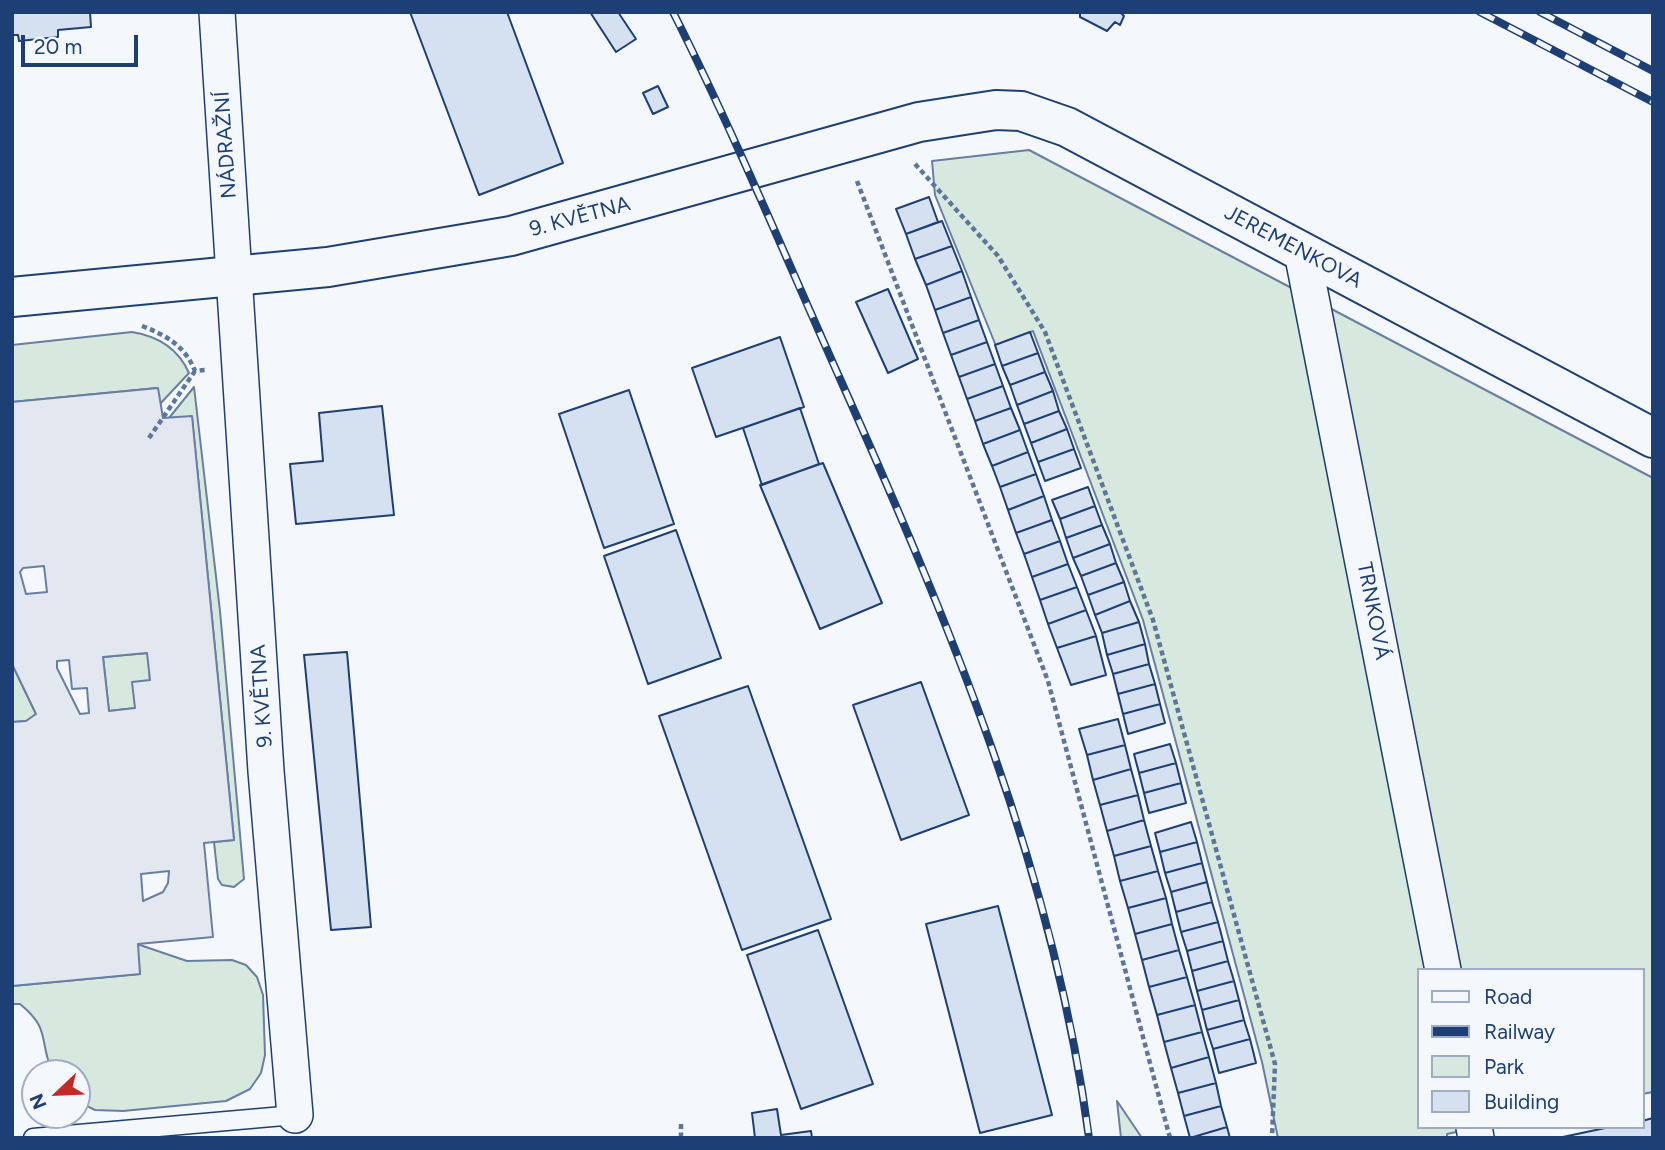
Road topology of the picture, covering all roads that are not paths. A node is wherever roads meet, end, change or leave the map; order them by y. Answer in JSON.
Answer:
{"nodes":[{"id":1,"x":218,"y":12,"type":"edge"},
{"id":2,"x":903,"y":127,"type":"joint"},
{"id":3,"x":1302,"y":253,"type":"junction"},
{"id":4,"x":234,"y":277,"type":"junction"},
{"id":5,"x":12,"y":298,"type":"edge"},
{"id":6,"x":1653,"y":438,"type":"edge"},
{"id":7,"x":1443,"y":968,"type":"edge"},
{"id":8,"x":295,"y":1115,"type":"joint"},
{"id":9,"x":33,"y":1138,"type":"edge"}],
"edges":[{"from":1,"to":4,"type":"street","name":"NÁDRAŽNÍ"},
{"from":2,"to":3,"type":"street","name":"JEREMENKOVA"},
{"from":2,"to":4,"type":"street","name":"9. KVĚTNA"},
{"from":3,"to":6,"type":"street","name":"JEREMENKOVA"},
{"from":3,"to":7,"type":"street","name":"TRNKOVÁ"},
{"from":4,"to":5,"type":"street","name":"9. KVĚTNA"},
{"from":4,"to":8,"type":"street","name":"9. KVĚTNA"},
{"from":8,"to":9,"type":"lane"}]}
